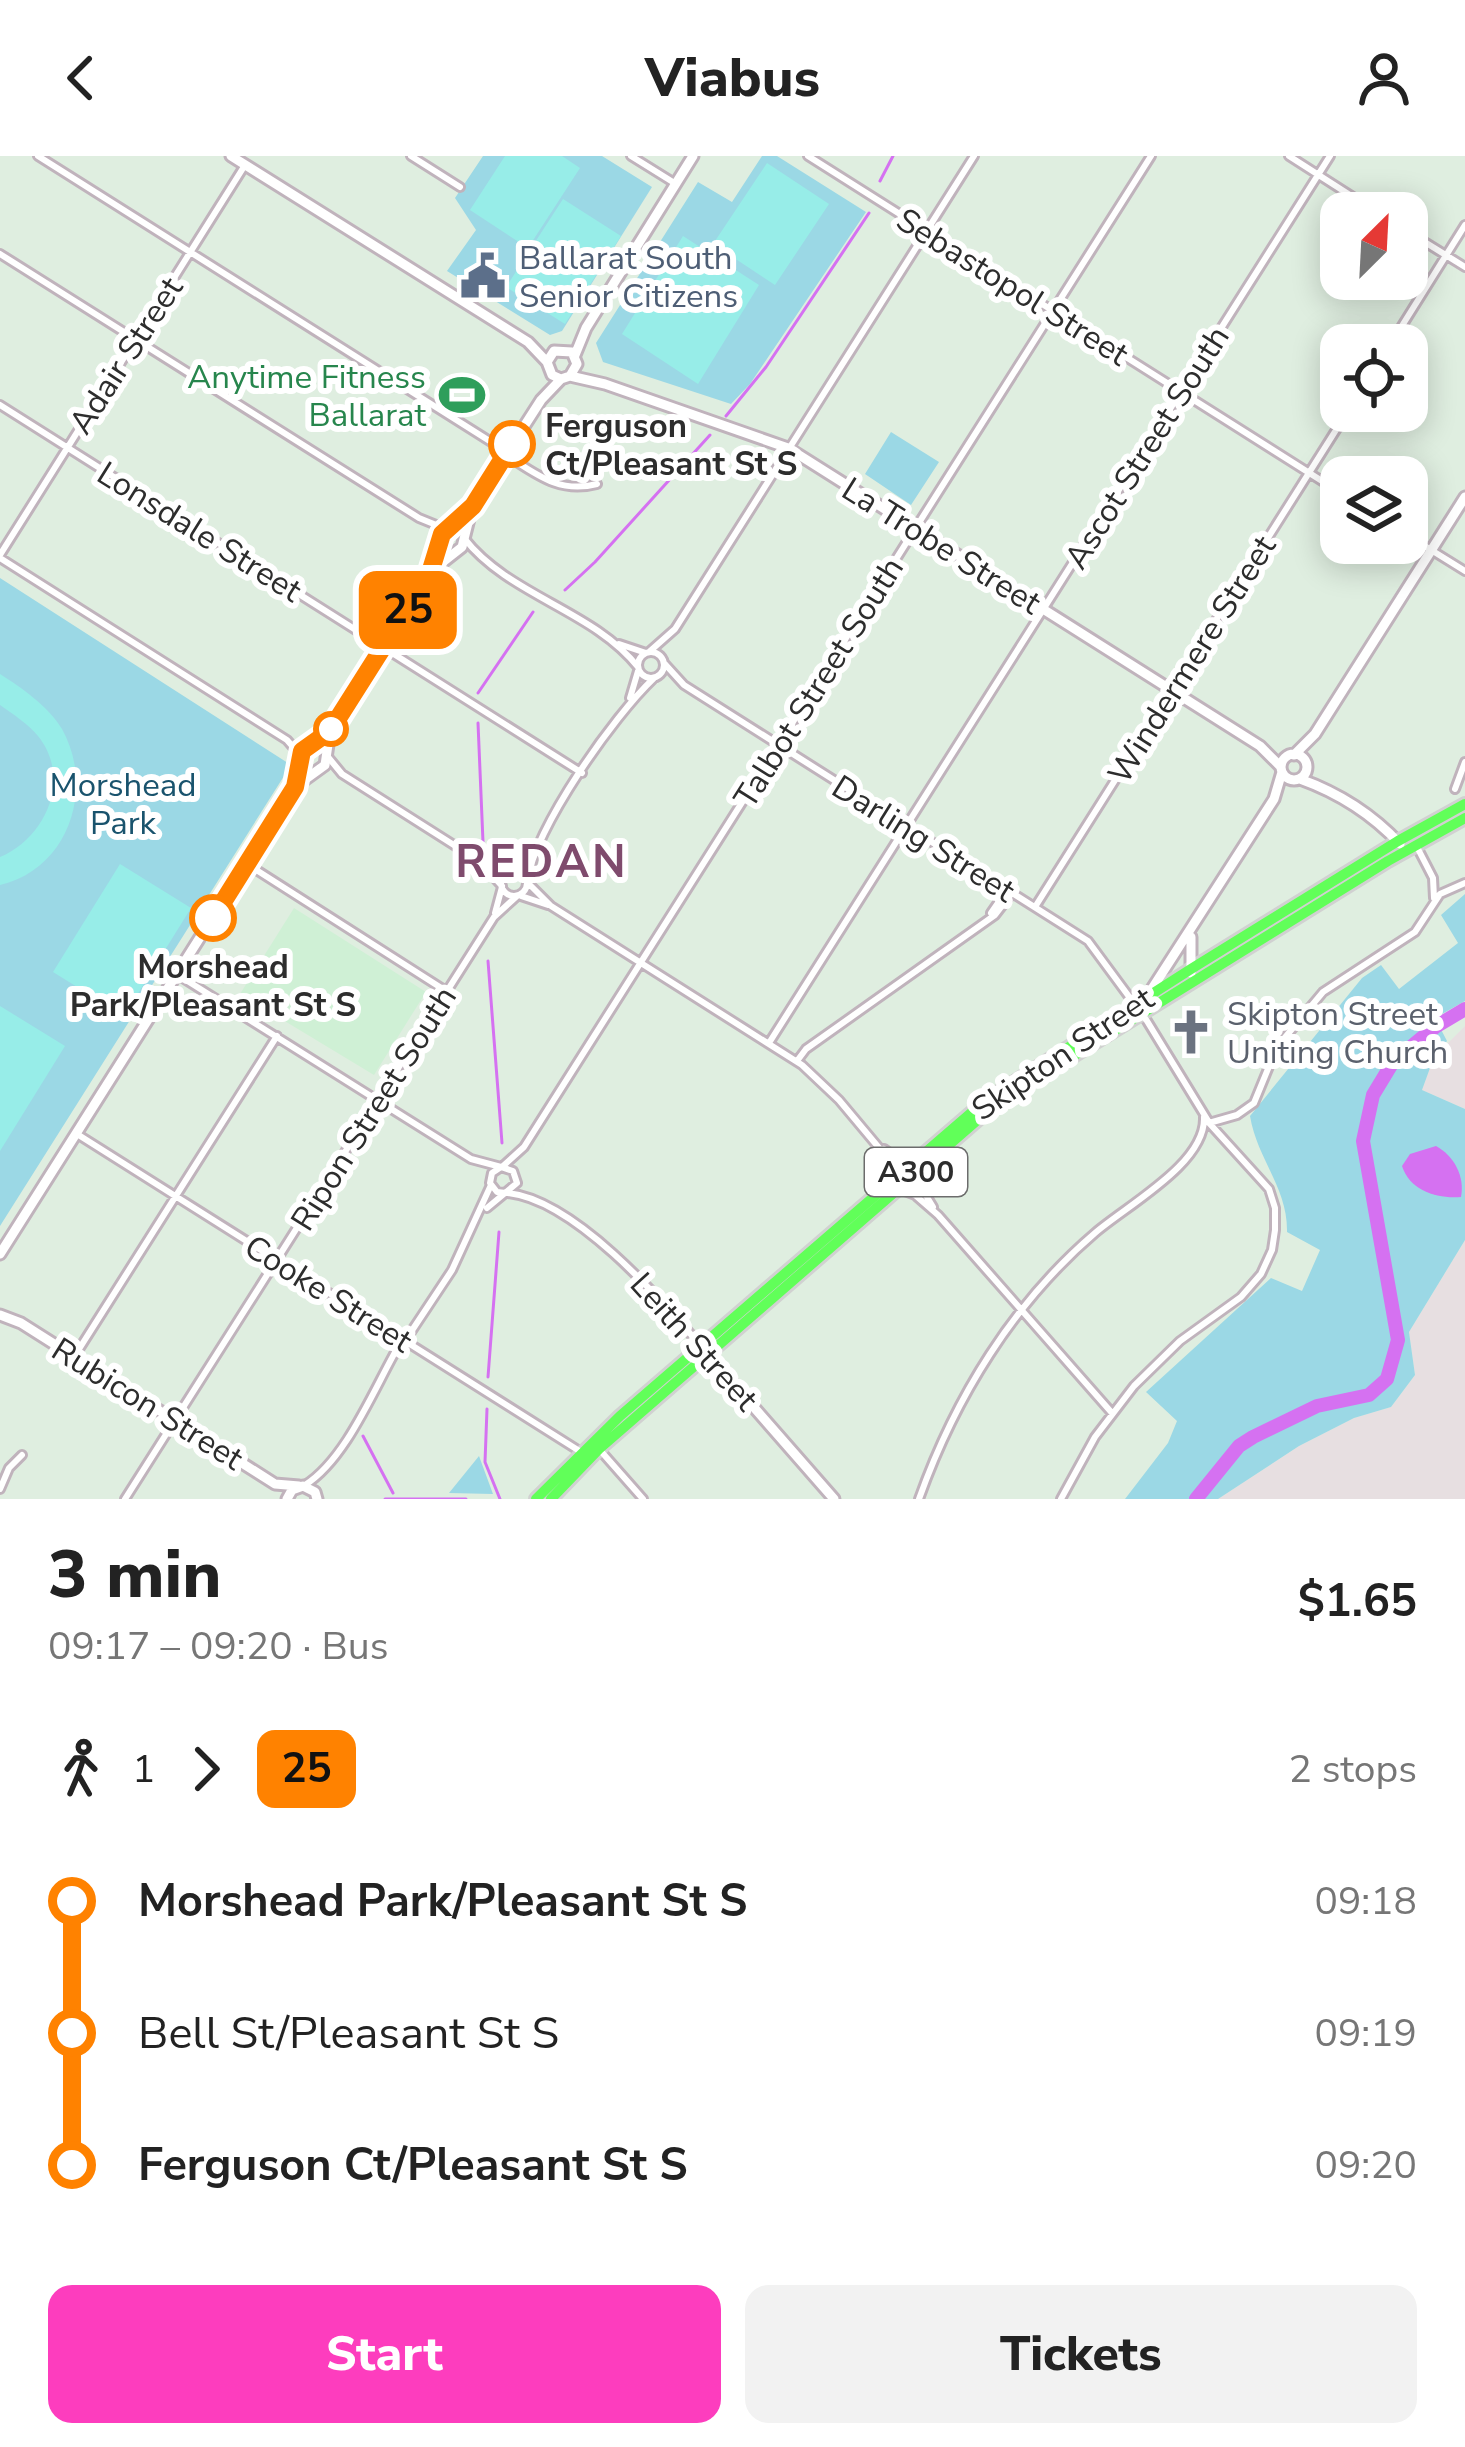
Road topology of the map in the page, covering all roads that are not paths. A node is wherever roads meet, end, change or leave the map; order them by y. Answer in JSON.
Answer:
{"nodes":[{"id":1,"x":38,"y":156,"type":"edge"},
{"id":2,"x":231,"y":156,"type":"edge"},
{"id":3,"x":411,"y":156,"type":"edge"},
{"id":4,"x":631,"y":156,"type":"edge"},
{"id":5,"x":693,"y":156,"type":"edge"},
{"id":6,"x":808,"y":156,"type":"edge"},
{"id":7,"x":974,"y":156,"type":"edge"},
{"id":8,"x":1151,"y":156,"type":"edge"},
{"id":9,"x":1289,"y":156,"type":"edge"},
{"id":10,"x":1330,"y":156,"type":"edge"},
{"id":11,"x":248,"y":161,"type":"edge"},
{"id":12,"x":1318,"y":175,"type":"junction"},
{"id":13,"x":676,"y":184,"type":"junction"},
{"id":14,"x":460,"y":187,"type":"dead end"},
{"id":15,"x":1345,"y":192,"type":"edge"},
{"id":16,"x":1465,"y":225,"type":"edge"},
{"id":17,"x":926,"y":231,"type":"junction"},
{"id":18,"x":1428,"y":244,"type":"edge"},
{"id":19,"x":0,"y":254,"type":"edge"},
{"id":20,"x":191,"y":254,"type":"junction"},
{"id":21,"x":1446,"y":256,"type":"junction"},
{"id":22,"x":1465,"y":267,"type":"edge"},
{"id":23,"x":1053,"y":311,"type":"junction"},
{"id":24,"x":1403,"y":324,"type":"edge"},
{"id":25,"x":586,"y":328,"type":"junction"},
{"id":26,"x":136,"y":339,"type":"junction"},
{"id":27,"x":528,"y":342,"type":"junction"},
{"id":28,"x":558,"y":350,"type":"junction"},
{"id":29,"x":576,"y":360,"type":"junction"},
{"id":30,"x":548,"y":367,"type":"junction"},
{"id":31,"x":566,"y":378,"type":"junction"},
{"id":32,"x":604,"y":384,"type":"junction"},
{"id":33,"x":1180,"y":391,"type":"junction"},
{"id":34,"x":541,"y":400,"type":"junction"},
{"id":35,"x":0,"y":405,"type":"edge"},
{"id":36,"x":1335,"y":432,"type":"edge"},
{"id":37,"x":66,"y":447,"type":"junction"},
{"id":38,"x":788,"y":448,"type":"junction"},
{"id":39,"x":507,"y":453,"type":"junction"},
{"id":40,"x":1309,"y":472,"type":"junction"},
{"id":41,"x":1320,"y":479,"type":"edge"},
{"id":42,"x":597,"y":484,"type":"dead end"},
{"id":43,"x":1465,"y":497,"type":"edge"},
{"id":44,"x":473,"y":506,"type":"junction"},
{"id":45,"x":419,"y":518,"type":"junction"},
{"id":46,"x":916,"y":528,"type":"junction"},
{"id":47,"x":449,"y":529,"type":"junction"},
{"id":48,"x":464,"y":537,"type":"junction"},
{"id":49,"x":441,"y":542,"type":"junction"},
{"id":50,"x":1428,"y":548,"type":"edge"},
{"id":51,"x":1432,"y":550,"type":"junction"},
{"id":52,"x":455,"y":551,"type":"junction"},
{"id":53,"x":0,"y":556,"type":"edge"},
{"id":54,"x":486,"y":561,"type":"junction"},
{"id":55,"x":1465,"y":571,"type":"edge"},
{"id":56,"x":430,"y":573,"type":"junction"},
{"id":57,"x":1044,"y":609,"type":"junction"},
{"id":58,"x":675,"y":628,"type":"junction"},
{"id":59,"x":616,"y":643,"type":"junction"},
{"id":60,"x":383,"y":648,"type":"junction"},
{"id":61,"x":648,"y":652,"type":"junction"},
{"id":62,"x":664,"y":662,"type":"junction"},
{"id":63,"x":639,"y":668,"type":"junction"},
{"id":64,"x":655,"y":678,"type":"junction"},
{"id":65,"x":684,"y":685,"type":"junction"},
{"id":66,"x":1171,"y":689,"type":"junction"},
{"id":67,"x":629,"y":702,"type":"junction"},
{"id":68,"x":1315,"y":734,"type":"junction"},
{"id":69,"x":778,"y":746,"type":"junction"},
{"id":70,"x":1260,"y":746,"type":"junction"},
{"id":71,"x":1292,"y":755,"type":"junction"},
{"id":72,"x":314,"y":757,"type":"junction"},
{"id":73,"x":1465,"y":762,"type":"edge"},
{"id":74,"x":1307,"y":765,"type":"junction"},
{"id":75,"x":1282,"y":770,"type":"junction"},
{"id":76,"x":582,"y":773,"type":"junction"},
{"id":77,"x":1298,"y":779,"type":"junction"},
{"id":78,"x":1455,"y":789,"type":"dead end"},
{"id":79,"x":1329,"y":790,"type":"junction"},
{"id":80,"x":1274,"y":799,"type":"junction"},
{"id":81,"x":1465,"y":804,"type":"edge"},
{"id":82,"x":1373,"y":817,"type":"junction"},
{"id":83,"x":1465,"y":818,"type":"edge"},
{"id":84,"x":906,"y":826,"type":"junction"},
{"id":85,"x":1414,"y":831,"type":"junction"},
{"id":86,"x":1406,"y":845,"type":"junction"},
{"id":87,"x":535,"y":850,"type":"junction"},
{"id":88,"x":479,"y":861,"type":"junction"},
{"id":89,"x":247,"y":864,"type":"junction"},
{"id":90,"x":511,"y":870,"type":"junction"},
{"id":91,"x":1432,"y":876,"type":"junction"},
{"id":92,"x":527,"y":881,"type":"junction"},
{"id":93,"x":1465,"y":883,"type":"edge"},
{"id":94,"x":502,"y":887,"type":"junction"},
{"id":95,"x":1454,"y":887,"type":"junction"},
{"id":96,"x":1010,"y":891,"type":"junction"},
{"id":97,"x":517,"y":896,"type":"junction"},
{"id":98,"x":551,"y":906,"type":"junction"},
{"id":99,"x":1035,"y":907,"type":"junction"},
{"id":100,"x":1432,"y":907,"type":"junction"},
{"id":101,"x":494,"y":916,"type":"junction"},
{"id":102,"x":1198,"y":921,"type":"junction"},
{"id":103,"x":641,"y":963,"type":"junction"},
{"id":104,"x":1191,"y":968,"type":"junction"},
{"id":105,"x":178,"y":974,"type":"junction"},
{"id":106,"x":1190,"y":983,"type":"junction"},
{"id":107,"x":446,"y":991,"type":"junction"},
{"id":108,"x":1148,"y":995,"type":"junction"},
{"id":109,"x":1138,"y":1009,"type":"junction"},
{"id":110,"x":277,"y":1036,"type":"junction"},
{"id":111,"x":769,"y":1043,"type":"junction"},
{"id":112,"x":797,"y":1061,"type":"junction"},
{"id":113,"x":377,"y":1100,"type":"junction"},
{"id":114,"x":1202,"y":1110,"type":"junction"},
{"id":115,"x":1209,"y":1123,"type":"junction"},
{"id":116,"x":77,"y":1134,"type":"junction"},
{"id":117,"x":869,"y":1134,"type":"junction"},
{"id":118,"x":524,"y":1148,"type":"junction"},
{"id":119,"x":472,"y":1159,"type":"junction"},
{"id":120,"x":917,"y":1164,"type":"junction"},
{"id":121,"x":501,"y":1167,"type":"junction"},
{"id":122,"x":517,"y":1177,"type":"junction"},
{"id":123,"x":491,"y":1184,"type":"junction"},
{"id":124,"x":892,"y":1186,"type":"junction"},
{"id":125,"x":507,"y":1193,"type":"junction"},
{"id":126,"x":176,"y":1197,"type":"junction"},
{"id":127,"x":538,"y":1202,"type":"junction"},
{"id":128,"x":480,"y":1214,"type":"junction"},
{"id":129,"x":938,"y":1215,"type":"junction"},
{"id":130,"x":2,"y":1254,"type":"edge"},
{"id":131,"x":277,"y":1260,"type":"junction"},
{"id":132,"x":0,"y":1304,"type":"edge"},
{"id":133,"x":1021,"y":1311,"type":"junction"},
{"id":134,"x":0,"y":1315,"type":"edge"},
{"id":135,"x":21,"y":1323,"type":"junction"},
{"id":136,"x":404,"y":1341,"type":"junction"},
{"id":137,"x":700,"y":1345,"type":"junction"},
{"id":138,"x":709,"y":1356,"type":"junction"},
{"id":139,"x":74,"y":1357,"type":"junction"},
{"id":140,"x":1112,"y":1413,"type":"junction"},
{"id":141,"x":174,"y":1420,"type":"junction"},
{"id":142,"x":598,"y":1449,"type":"junction"},
{"id":143,"x":582,"y":1452,"type":"junction"},
{"id":144,"x":22,"y":1455,"type":"dead end"},
{"id":145,"x":322,"y":1471,"type":"junction"},
{"id":146,"x":275,"y":1484,"type":"junction"},
{"id":147,"x":301,"y":1486,"type":"junction"},
{"id":148,"x":0,"y":1489,"type":"edge"},
{"id":149,"x":317,"y":1497,"type":"edge"},
{"id":150,"x":125,"y":1499,"type":"edge"},
{"id":151,"x":286,"y":1499,"type":"edge"},
{"id":152,"x":536,"y":1499,"type":"edge"},
{"id":153,"x":551,"y":1499,"type":"edge"},
{"id":154,"x":643,"y":1499,"type":"edge"},
{"id":155,"x":834,"y":1499,"type":"edge"},
{"id":156,"x":919,"y":1499,"type":"edge"},
{"id":157,"x":1061,"y":1499,"type":"edge"}],
"edges":[{"from":1,"to":20,"type":"street"},
{"from":2,"to":11,"type":"main road"},
{"from":3,"to":14,"type":"street"},
{"from":4,"to":13,"type":"street"},
{"from":5,"to":13,"type":"main road"},
{"from":6,"to":17,"type":"street","name":"Sebastopol Street"},
{"from":7,"to":17,"type":"street"},
{"from":8,"to":23,"type":"street","name":"Talbot Street South"},
{"from":9,"to":12,"type":"street"},
{"from":10,"to":12,"type":"street","name":"Ascot Street South"},
{"from":11,"to":20,"type":"street","name":"Adair Street"},
{"from":11,"to":27,"type":"main road"},
{"from":12,"to":15,"type":"street"},
{"from":12,"to":33,"type":"street","name":"Ascot Street South"},
{"from":13,"to":25,"type":"main road"},
{"from":16,"to":21,"type":"street"},
{"from":17,"to":23,"type":"street","name":"Sebastopol Street"},
{"from":17,"to":38,"type":"street"},
{"from":18,"to":21,"type":"street"},
{"from":19,"to":26,"type":"street"},
{"from":20,"to":26,"type":"street","name":"Adair Street"},
{"from":20,"to":39,"type":"street"},
{"from":21,"to":22,"type":"street"},
{"from":21,"to":24,"type":"street"},
{"from":23,"to":33,"type":"street","name":"Sebastopol Street"},
{"from":23,"to":46,"type":"street","name":"Talbot Street South"},
{"from":25,"to":28,"type":"main road"},
{"from":25,"to":29,"type":"main road"},
{"from":26,"to":37,"type":"street","name":"Adair Street"},
{"from":26,"to":45,"type":"street"},
{"from":27,"to":28,"type":"main road"},
{"from":27,"to":30,"type":"main road"},
{"from":28,"to":29,"type":"main road","name":"La Trobe Street"},
{"from":28,"to":30,"type":"main road"},
{"from":29,"to":31,"type":"main road"},
{"from":29,"to":32,"type":"main road","name":"La Trobe Street"},
{"from":30,"to":31,"type":"main road"},
{"from":30,"to":34,"type":"main road"},
{"from":31,"to":32,"type":"main road","name":"La Trobe Street"},
{"from":31,"to":34,"type":"main road"},
{"from":32,"to":38,"type":"main road","name":"La Trobe Street"},
{"from":33,"to":40,"type":"street","name":"Sebastopol Street"},
{"from":33,"to":57,"type":"street","name":"Ascot Street South"},
{"from":34,"to":39,"type":"main road"},
{"from":35,"to":37,"type":"street","name":"Lonsdale Street"},
{"from":36,"to":40,"type":"street","name":"Windermere Street"},
{"from":37,"to":53,"type":"street","name":"Adair Street"},
{"from":37,"to":60,"type":"street","name":"Lonsdale Street"},
{"from":38,"to":46,"type":"main road","name":"La Trobe Street"},
{"from":38,"to":58,"type":"street"},
{"from":39,"to":42,"type":"street"},
{"from":39,"to":44,"type":"main road"},
{"from":40,"to":41,"type":"street","name":"Sebastopol Street"},
{"from":40,"to":66,"type":"street","name":"Windermere Street"},
{"from":43,"to":51,"type":"main road"},
{"from":44,"to":47,"type":"main road"},
{"from":44,"to":48,"type":"main road"},
{"from":45,"to":47,"type":"street"},
{"from":45,"to":49,"type":"street"},
{"from":46,"to":57,"type":"main road","name":"La Trobe Street"},
{"from":46,"to":69,"type":"street","name":"Talbot Street South"},
{"from":47,"to":48,"type":"main road"},
{"from":47,"to":49,"type":"main road"},
{"from":48,"to":52,"type":"main road"},
{"from":48,"to":54,"type":"street"},
{"from":49,"to":52,"type":"main road"},
{"from":49,"to":56,"type":"main road"},
{"from":50,"to":51,"type":"street"},
{"from":51,"to":55,"type":"street"},
{"from":51,"to":68,"type":"main road"},
{"from":52,"to":54,"type":"street"},
{"from":52,"to":56,"type":"main road"},
{"from":53,"to":72,"type":"street"},
{"from":54,"to":59,"type":"street"},
{"from":56,"to":60,"type":"main road"},
{"from":57,"to":66,"type":"main road","name":"La Trobe Street"},
{"from":57,"to":84,"type":"street","name":"Ascot Street South"},
{"from":58,"to":61,"type":"street"},
{"from":58,"to":62,"type":"street"},
{"from":59,"to":61,"type":"street"},
{"from":59,"to":63,"type":"street"},
{"from":60,"to":72,"type":"main road"},
{"from":60,"to":76,"type":"street","name":"Lonsdale Street"},
{"from":61,"to":62,"type":"street"},
{"from":61,"to":63,"type":"street"},
{"from":62,"to":64,"type":"street"},
{"from":62,"to":65,"type":"street","name":"Darling Street"},
{"from":63,"to":64,"type":"street"},
{"from":63,"to":67,"type":"street"},
{"from":64,"to":65,"type":"street","name":"Darling Street"},
{"from":64,"to":67,"type":"street"},
{"from":65,"to":69,"type":"street","name":"Darling Street"},
{"from":66,"to":70,"type":"main road","name":"La Trobe Street"},
{"from":66,"to":99,"type":"street","name":"Windermere Street"},
{"from":67,"to":76,"type":"street"},
{"from":68,"to":71,"type":"main road"},
{"from":68,"to":74,"type":"main road"},
{"from":69,"to":84,"type":"street","name":"Darling Street"},
{"from":69,"to":103,"type":"street","name":"Talbot Street South"},
{"from":70,"to":71,"type":"main road","name":"La Trobe Street"},
{"from":70,"to":75,"type":"main road","name":"La Trobe Street"},
{"from":71,"to":74,"type":"main road"},
{"from":71,"to":75,"type":"main road"},
{"from":72,"to":88,"type":"street"},
{"from":72,"to":89,"type":"main road"},
{"from":73,"to":78,"type":"street"},
{"from":74,"to":77,"type":"main road"},
{"from":74,"to":79,"type":"main road"},
{"from":75,"to":77,"type":"main road","name":"La Trobe Street"},
{"from":75,"to":80,"type":"main road"},
{"from":76,"to":87,"type":"street"},
{"from":77,"to":79,"type":"main road"},
{"from":77,"to":80,"type":"main road"},
{"from":79,"to":82,"type":"main road"},
{"from":80,"to":102,"type":"main road"},
{"from":81,"to":85,"type":"highway","name":"Skipton Street","number":"A300"},
{"from":82,"to":85,"type":"main road"},
{"from":82,"to":86,"type":"main road"},
{"from":83,"to":86,"type":"highway","name":"Skipton Street","number":"A300"},
{"from":84,"to":96,"type":"street","name":"Darling Street"},
{"from":84,"to":111,"type":"street","name":"Ascot Street South"},
{"from":85,"to":86,"type":"highway","name":"Skipton Street","number":"A300"},
{"from":86,"to":91,"type":"street"},
{"from":86,"to":104,"type":"highway","name":"Skipton Street","number":"A300"},
{"from":86,"to":106,"type":"highway","name":"Skipton Street","number":"A300"},
{"from":87,"to":90,"type":"street"},
{"from":87,"to":92,"type":"street"},
{"from":88,"to":90,"type":"street"},
{"from":88,"to":94,"type":"street"},
{"from":89,"to":105,"type":"main road"},
{"from":89,"to":107,"type":"street"},
{"from":90,"to":92,"type":"street"},
{"from":90,"to":94,"type":"street"},
{"from":91,"to":95,"type":"street"},
{"from":91,"to":100,"type":"street"},
{"from":92,"to":97,"type":"street"},
{"from":92,"to":98,"type":"street"},
{"from":93,"to":95,"type":"street"},
{"from":94,"to":97,"type":"street"},
{"from":94,"to":101,"type":"street","name":"Ripon Street South"},
{"from":95,"to":100,"type":"street"},
{"from":96,"to":99,"type":"street","name":"Darling Street"},
{"from":96,"to":112,"type":"street"},
{"from":97,"to":98,"type":"street"},
{"from":97,"to":101,"type":"street","name":"Ripon Street South"},
{"from":98,"to":103,"type":"street"},
{"from":99,"to":109,"type":"street","name":"Darling Street"},
{"from":100,"to":115,"type":"street"},
{"from":101,"to":107,"type":"street","name":"Ripon Street South"},
{"from":102,"to":104,"type":"main road"},
{"from":102,"to":108,"type":"main road"},
{"from":103,"to":111,"type":"street"},
{"from":103,"to":118,"type":"street","name":"Talbot Street South"},
{"from":104,"to":106,"type":"main road"},
{"from":104,"to":108,"type":"highway","name":"Skipton Street","number":"A300"},
{"from":105,"to":110,"type":"street"},
{"from":105,"to":116,"type":"main road"},
{"from":106,"to":109,"type":"highway","name":"Skipton Street","number":"A300"},
{"from":107,"to":113,"type":"street","name":"Ripon Street South"},
{"from":108,"to":109,"type":"highway","name":"Skipton Street","number":"A300"},
{"from":109,"to":114,"type":"street","name":"Darling Street"},
{"from":109,"to":120,"type":"highway","name":"Skipton Street","number":"A300"},
{"from":110,"to":113,"type":"street"},
{"from":110,"to":126,"type":"street"},
{"from":111,"to":112,"type":"street"},
{"from":112,"to":117,"type":"street"},
{"from":113,"to":119,"type":"street"},
{"from":113,"to":131,"type":"street","name":"Ripon Street South"},
{"from":114,"to":115,"type":"street","name":"Darling Street"},
{"from":114,"to":133,"type":"street"},
{"from":115,"to":140,"type":"street","name":"Darling Street"},
{"from":116,"to":126,"type":"street","name":"Cooke Street"},
{"from":116,"to":130,"type":"main road"},
{"from":117,"to":120,"type":"street"},
{"from":117,"to":124,"type":"street"},
{"from":118,"to":121,"type":"street","name":"Talbot Street South"},
{"from":118,"to":122,"type":"street","name":"Talbot Street South"},
{"from":119,"to":121,"type":"street"},
{"from":119,"to":123,"type":"street"},
{"from":120,"to":124,"type":"highway","name":"Skipton Street","number":"A300"},
{"from":120,"to":129,"type":"street"},
{"from":121,"to":122,"type":"street"},
{"from":121,"to":123,"type":"street"},
{"from":122,"to":125,"type":"street"},
{"from":122,"to":127,"type":"street","name":"Leith Street"},
{"from":123,"to":125,"type":"street"},
{"from":123,"to":128,"type":"street"},
{"from":124,"to":129,"type":"street"},
{"from":124,"to":137,"type":"highway","name":"Skipton Street","number":"A300"},
{"from":124,"to":138,"type":"highway","name":"Skipton Street","number":"A300"},
{"from":125,"to":127,"type":"street","name":"Leith Street"},
{"from":125,"to":128,"type":"street"},
{"from":126,"to":131,"type":"street","name":"Cooke Street"},
{"from":126,"to":139,"type":"street"},
{"from":127,"to":137,"type":"street","name":"Leith Street"},
{"from":128,"to":136,"type":"street"},
{"from":129,"to":133,"type":"street"},
{"from":131,"to":136,"type":"street","name":"Cooke Street"},
{"from":131,"to":141,"type":"street","name":"Ripon Street South"},
{"from":132,"to":135,"type":"main road","name":"Rubicon Street"},
{"from":133,"to":140,"type":"street"},
{"from":133,"to":156,"type":"street"},
{"from":134,"to":135,"type":"main road","name":"Rubicon Street"},
{"from":135,"to":139,"type":"main road","name":"Rubicon Street"},
{"from":136,"to":143,"type":"street","name":"Cooke Street"},
{"from":136,"to":145,"type":"street"},
{"from":137,"to":138,"type":"main road","name":"Leith Street"},
{"from":137,"to":143,"type":"highway","name":"Skipton Street","number":"A300"},
{"from":138,"to":142,"type":"highway","name":"Skipton Street","number":"A300"},
{"from":138,"to":155,"type":"main road","name":"Leith Street"},
{"from":139,"to":141,"type":"main road","name":"Rubicon Street"},
{"from":140,"to":157,"type":"street","name":"Darling Street"},
{"from":141,"to":146,"type":"main road","name":"Rubicon Street"},
{"from":141,"to":150,"type":"street","name":"Ripon Street South"},
{"from":142,"to":153,"type":"highway","name":"Skipton Street","number":"A300"},
{"from":142,"to":154,"type":"street"},
{"from":143,"to":152,"type":"highway","name":"Skipton Street","number":"A300"},
{"from":144,"to":148,"type":"street"},
{"from":145,"to":147,"type":"street"},
{"from":145,"to":149,"type":"street"},
{"from":146,"to":147,"type":"main road","name":"Rubicon Street"},
{"from":146,"to":151,"type":"main road","name":"Rubicon Street"},
{"from":147,"to":149,"type":"main road"},
{"from":147,"to":151,"type":"main road"}]}
